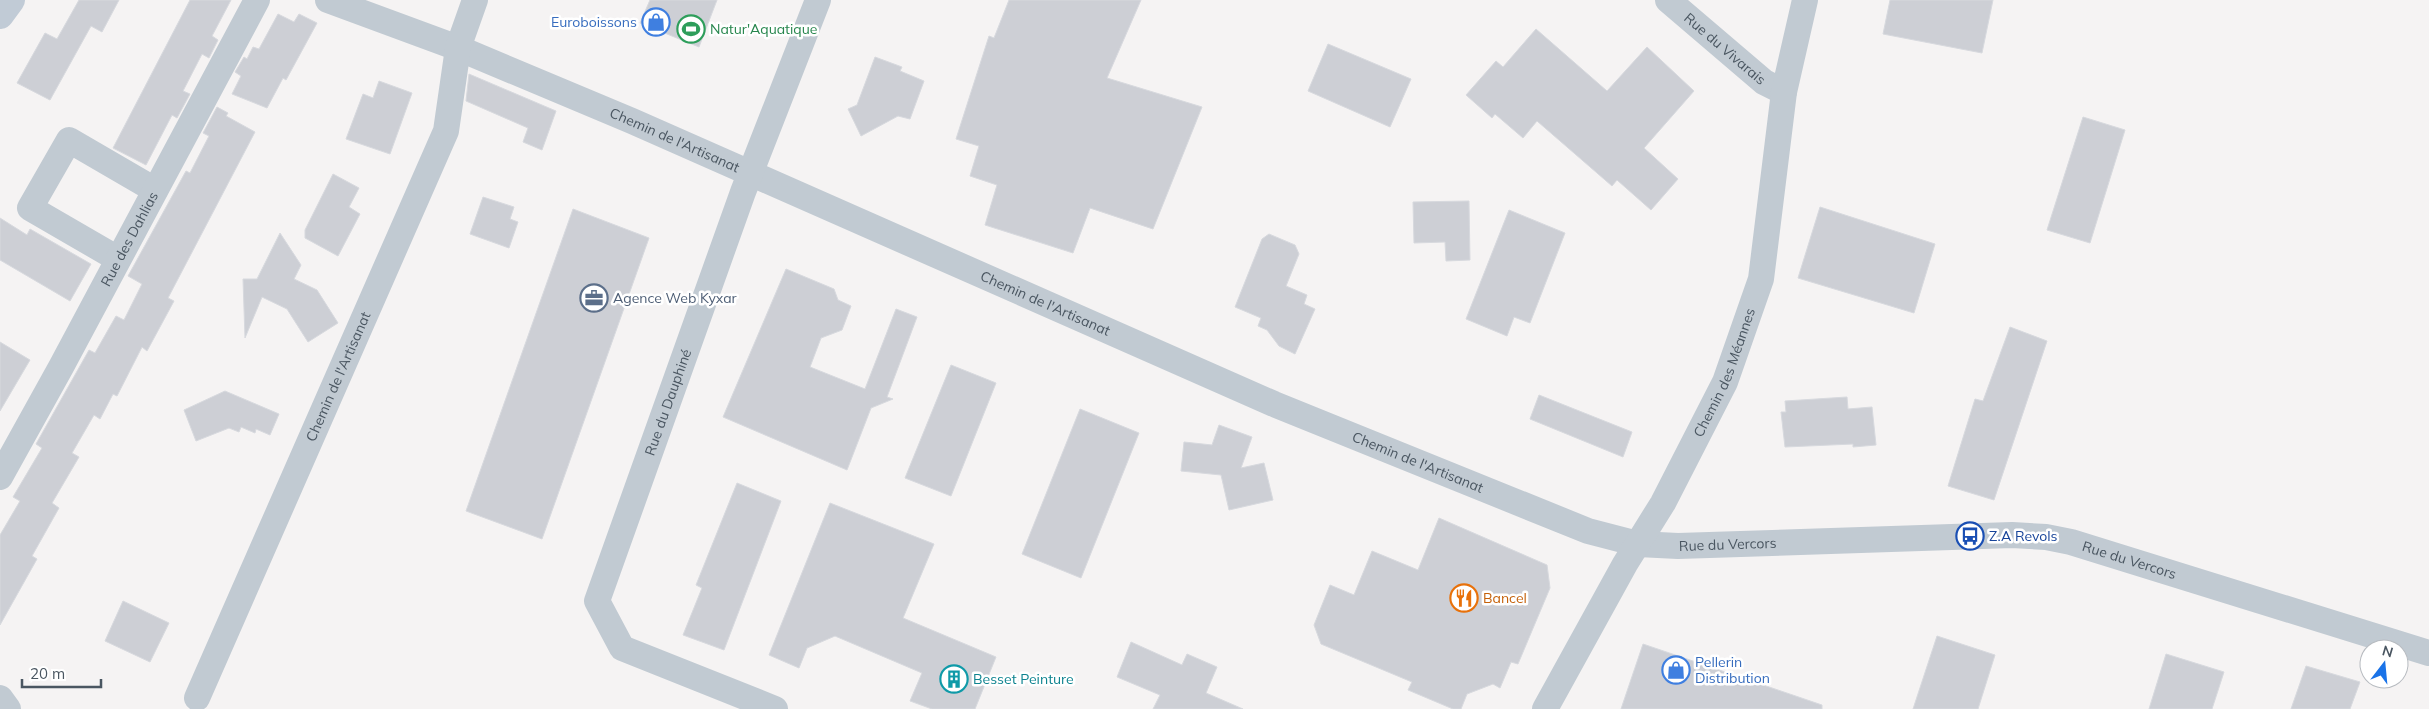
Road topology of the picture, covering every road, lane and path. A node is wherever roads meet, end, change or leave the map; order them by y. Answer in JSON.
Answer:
{"nodes":[{"id":1,"x":11,"y":0,"type":"edge"},
{"id":2,"x":257,"y":0,"type":"edge"},
{"id":3,"x":328,"y":0,"type":"edge"},
{"id":4,"x":475,"y":0,"type":"edge"},
{"id":5,"x":818,"y":0,"type":"edge"},
{"id":6,"x":1668,"y":0,"type":"edge"},
{"id":7,"x":1805,"y":0,"type":"edge"},
{"id":8,"x":0,"y":16,"type":"edge"},
{"id":9,"x":458,"y":48,"type":"junction"},
{"id":10,"x":1784,"y":92,"type":"junction"},
{"id":11,"x":750,"y":174,"type":"junction"},
{"id":12,"x":155,"y":190,"type":"junction"},
{"id":13,"x":118,"y":259,"type":"junction"},
{"id":14,"x":0,"y":477,"type":"edge"},
{"id":15,"x":1638,"y":544,"type":"junction"},
{"id":16,"x":2429,"y":653,"type":"edge"},
{"id":17,"x":0,"y":698,"type":"edge"},
{"id":18,"x":197,"y":698,"type":"dead end"},
{"id":19,"x":8,"y":709,"type":"edge"},
{"id":20,"x":775,"y":709,"type":"edge"},
{"id":21,"x":1546,"y":709,"type":"edge"}],
"edges":[{"from":1,"to":8,"type":"main road"},
{"from":2,"to":12,"type":"street","name":"Rue des Dahlias"},
{"from":3,"to":9,"type":"street","name":"Chemin de l'Artisanat"},
{"from":4,"to":9,"type":"street"},
{"from":5,"to":11,"type":"street","name":"Rue du Dauphiné"},
{"from":6,"to":10,"type":"street","name":"Rue du Vivarais"},
{"from":7,"to":10,"type":"street","name":"Chemin des Méannes"},
{"from":9,"to":11,"type":"street","name":"Chemin de l'Artisanat"},
{"from":9,"to":18,"type":"street","name":"Chemin de l'Artisanat"},
{"from":10,"to":15,"type":"street","name":"Chemin des Méannes"},
{"from":11,"to":15,"type":"street","name":"Chemin de l'Artisanat"},
{"from":11,"to":20,"type":"street","name":"Rue du Dauphiné"},
{"from":12,"to":13,"type":"street","name":"Rue des Dahlias"},
{"from":12,"to":13,"type":"street"},
{"from":13,"to":14,"type":"street","name":"Rue des Dahlias"},
{"from":15,"to":16,"type":"street","name":"Rue du Vercors"},
{"from":15,"to":21,"type":"street","name":"Chemin des Méannes"},
{"from":17,"to":19,"type":"street"}]}
